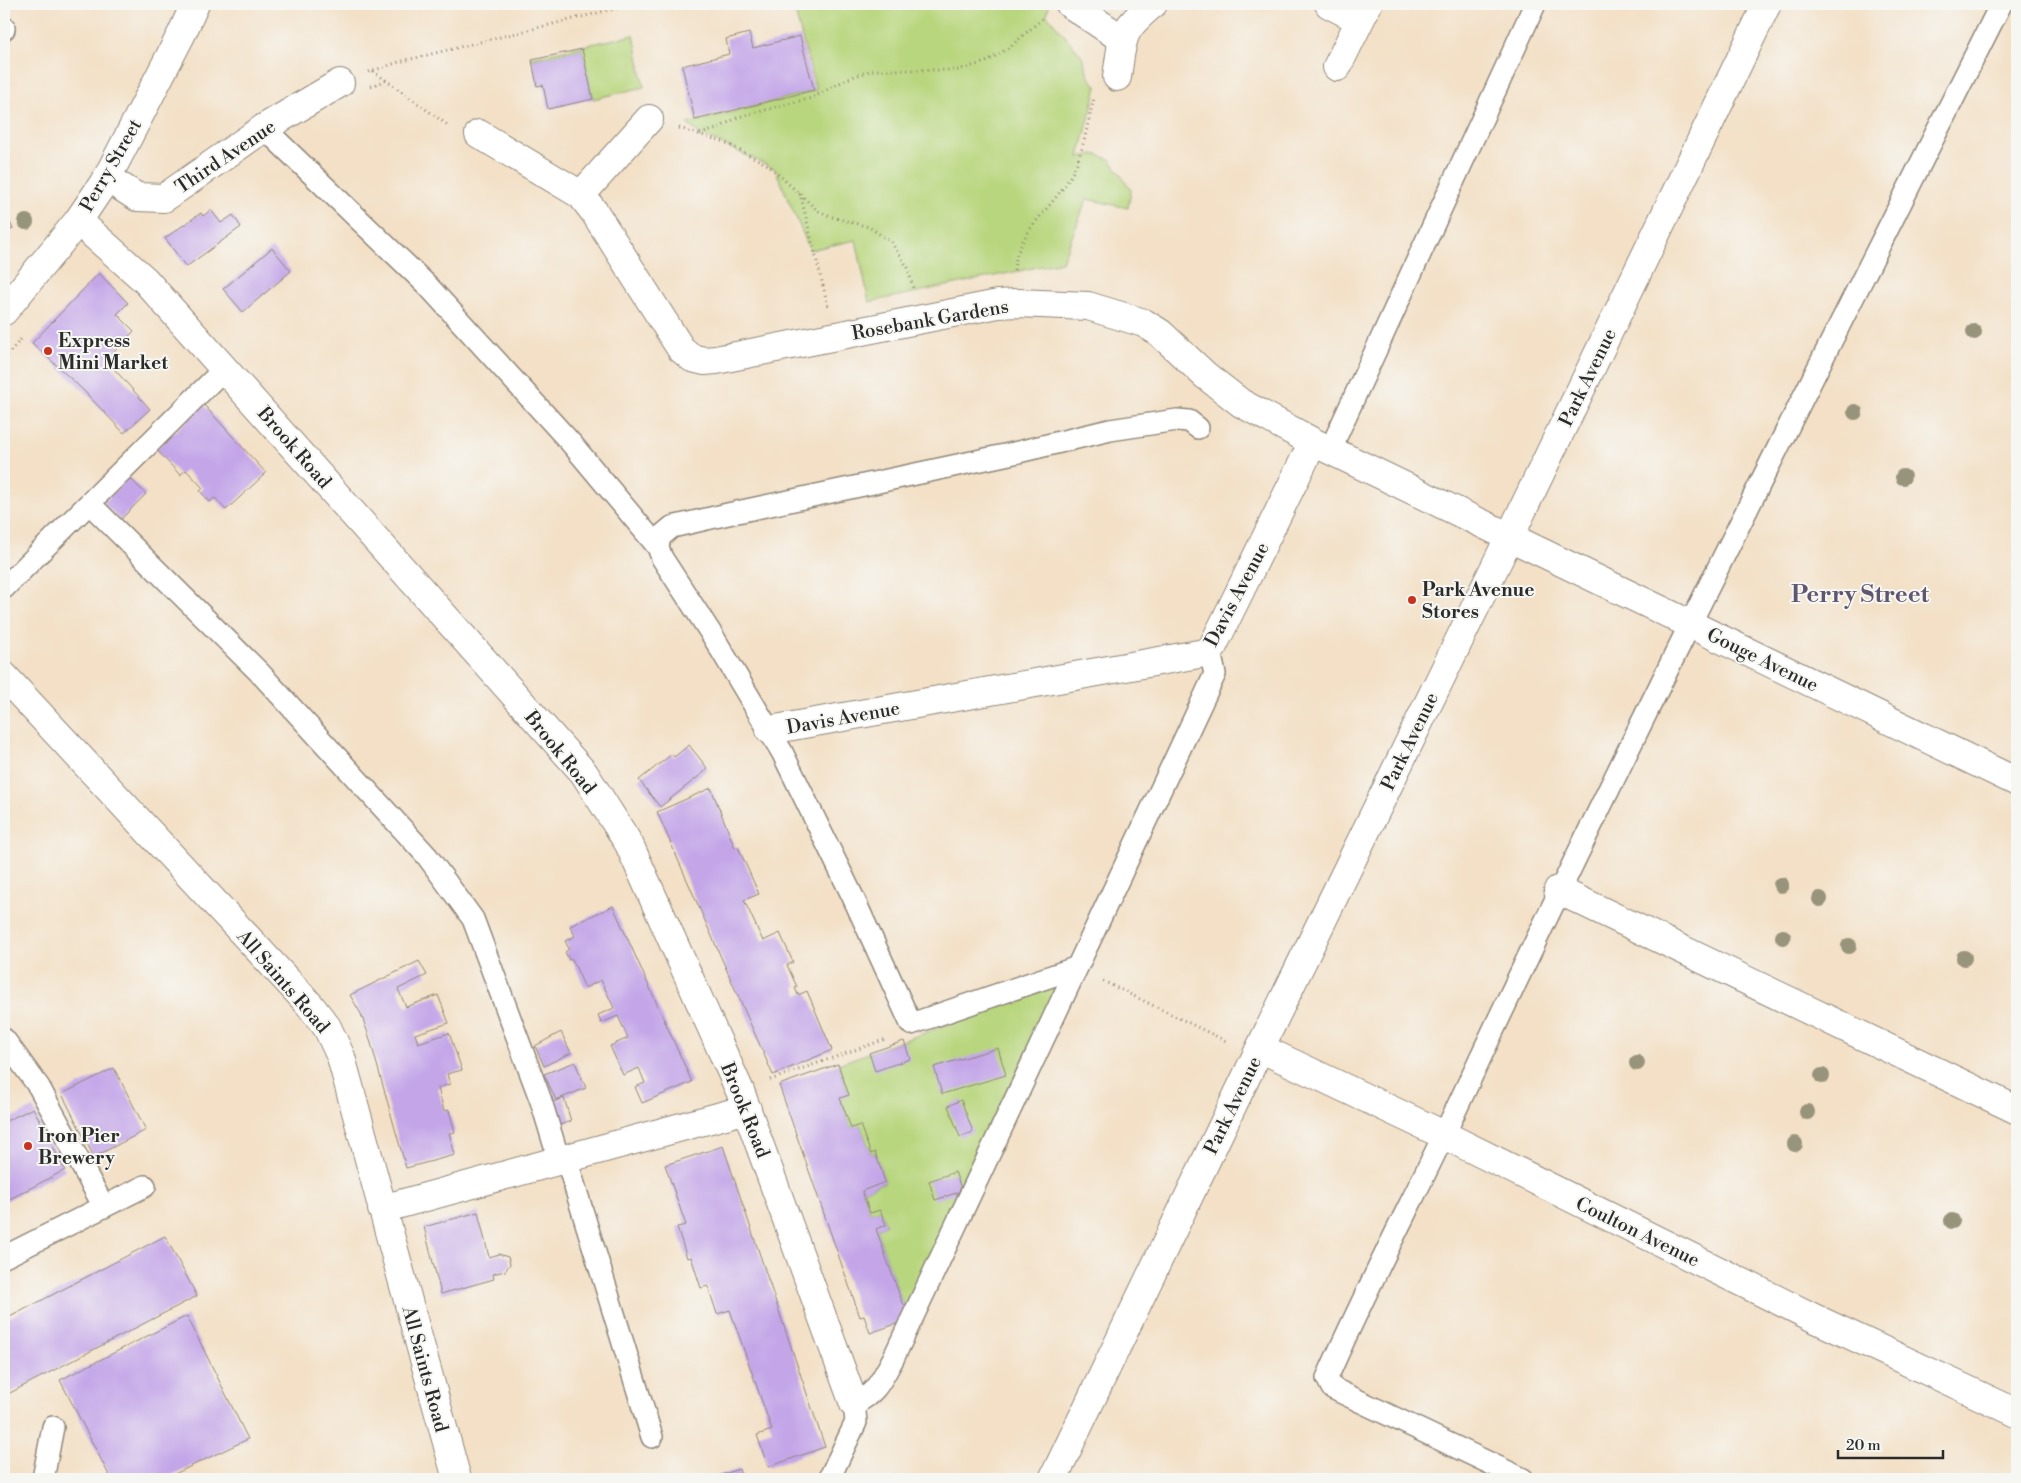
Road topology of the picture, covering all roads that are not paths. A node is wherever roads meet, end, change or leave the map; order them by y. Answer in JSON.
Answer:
{"nodes":[{"id":1,"x":195,"y":4,"type":"edge"},
{"id":2,"x":1153,"y":4,"type":"edge"},
{"id":3,"x":1329,"y":4,"type":"edge"},
{"id":4,"x":1535,"y":4,"type":"edge"},
{"id":5,"x":1767,"y":4,"type":"edge"},
{"id":6,"x":2001,"y":4,"type":"edge"},
{"id":7,"x":1059,"y":9,"type":"edge"},
{"id":8,"x":1364,"y":12,"type":"edge"},
{"id":9,"x":1122,"y":39,"type":"junction"},
{"id":10,"x":1337,"y":67,"type":"dead end"},
{"id":11,"x":1117,"y":77,"type":"road end"},
{"id":12,"x":340,"y":83,"type":"dead end"},
{"id":13,"x":650,"y":119,"type":"road end"},
{"id":14,"x":264,"y":128,"type":"junction"},
{"id":15,"x":466,"y":132,"type":"road end"},
{"id":16,"x":107,"y":178,"type":"junction"},
{"id":17,"x":580,"y":195,"type":"junction"},
{"id":18,"x":78,"y":221,"type":"junction"},
{"id":19,"x":4,"y":311,"type":"edge"},
{"id":20,"x":225,"y":368,"type":"junction"},
{"id":21,"x":1198,"y":428,"type":"dead end"},
{"id":22,"x":1321,"y":446,"type":"junction"},
{"id":23,"x":90,"y":504,"type":"junction"},
{"id":24,"x":1510,"y":536,"type":"junction"},
{"id":25,"x":658,"y":547,"type":"junction"},
{"id":26,"x":4,"y":588,"type":"edge"},
{"id":27,"x":1690,"y":624,"type":"junction"},
{"id":28,"x":1210,"y":652,"type":"junction"},
{"id":29,"x":4,"y":676,"type":"edge"},
{"id":30,"x":770,"y":730,"type":"junction"},
{"id":31,"x":2017,"y":782,"type":"edge"},
{"id":32,"x":1558,"y":890,"type":"junction"},
{"id":33,"x":1076,"y":968,"type":"junction"},
{"id":34,"x":4,"y":1039,"type":"edge"},
{"id":35,"x":1258,"y":1051,"type":"junction"},
{"id":36,"x":744,"y":1100,"type":"junction"},
{"id":37,"x":2017,"y":1110,"type":"edge"},
{"id":38,"x":1444,"y":1136,"type":"junction"},
{"id":39,"x":563,"y":1159,"type":"junction"},
{"id":40,"x":144,"y":1186,"type":"dead end"},
{"id":41,"x":104,"y":1207,"type":"junction"},
{"id":42,"x":382,"y":1209,"type":"junction"},
{"id":43,"x":4,"y":1257,"type":"edge"},
{"id":44,"x":854,"y":1404,"type":"junction"},
{"id":45,"x":2017,"y":1413,"type":"edge"},
{"id":46,"x":53,"y":1427,"type":"dead end"},
{"id":47,"x":652,"y":1437,"type":"dead end"},
{"id":48,"x":44,"y":1479,"type":"edge"},
{"id":49,"x":457,"y":1479,"type":"edge"},
{"id":50,"x":829,"y":1479,"type":"edge"},
{"id":51,"x":1053,"y":1479,"type":"edge"},
{"id":52,"x":1523,"y":1479,"type":"edge"}],
"edges":[{"from":1,"to":16,"type":"street","name":"Perry Street"},
{"from":2,"to":9,"type":"street"},
{"from":3,"to":8,"type":"street"},
{"from":4,"to":22,"type":"lane"},
{"from":5,"to":24,"type":"street","name":"Park Avenue"},
{"from":6,"to":27,"type":"lane"},
{"from":7,"to":9,"type":"street"},
{"from":8,"to":10,"type":"street"},
{"from":9,"to":11,"type":"street"},
{"from":12,"to":14,"type":"street","name":"Third Avenue"},
{"from":13,"to":17,"type":"street"},
{"from":14,"to":16,"type":"street","name":"Third Avenue"},
{"from":14,"to":25,"type":"lane"},
{"from":15,"to":17,"type":"street","name":"Rosebank Gardens"},
{"from":16,"to":18,"type":"street","name":"Perry Street"},
{"from":17,"to":22,"type":"street","name":"Rosebank Gardens"},
{"from":18,"to":19,"type":"street","name":"Perry Street"},
{"from":18,"to":20,"type":"street","name":"Brook Road"},
{"from":20,"to":23,"type":"lane"},
{"from":20,"to":36,"type":"street","name":"Brook Road"},
{"from":21,"to":25,"type":"lane"},
{"from":22,"to":24,"type":"street"},
{"from":22,"to":28,"type":"street","name":"Davis Avenue"},
{"from":23,"to":26,"type":"lane"},
{"from":23,"to":39,"type":"lane"},
{"from":24,"to":27,"type":"street","name":"Gouge Avenue"},
{"from":24,"to":35,"type":"street","name":"Park Avenue"},
{"from":25,"to":30,"type":"lane"},
{"from":27,"to":31,"type":"street","name":"Gouge Avenue"},
{"from":27,"to":32,"type":"lane"},
{"from":28,"to":30,"type":"street","name":"Davis Avenue"},
{"from":28,"to":33,"type":"lane"},
{"from":29,"to":42,"type":"street","name":"All Saints Road"},
{"from":30,"to":33,"type":"lane"},
{"from":32,"to":37,"type":"street"},
{"from":32,"to":38,"type":"lane"},
{"from":33,"to":44,"type":"lane"},
{"from":34,"to":41,"type":"lane"},
{"from":35,"to":38,"type":"street","name":"Coulton Avenue"},
{"from":35,"to":51,"type":"street","name":"Park Avenue"},
{"from":36,"to":39,"type":"street"},
{"from":36,"to":44,"type":"street","name":"Brook Road"},
{"from":38,"to":45,"type":"street","name":"Coulton Avenue"},
{"from":38,"to":52,"type":"lane"},
{"from":39,"to":42,"type":"street"},
{"from":39,"to":47,"type":"lane"},
{"from":40,"to":41,"type":"lane"},
{"from":41,"to":43,"type":"lane"},
{"from":42,"to":49,"type":"street","name":"All Saints Road"},
{"from":44,"to":50,"type":"lane"},
{"from":46,"to":48,"type":"lane"}]}
